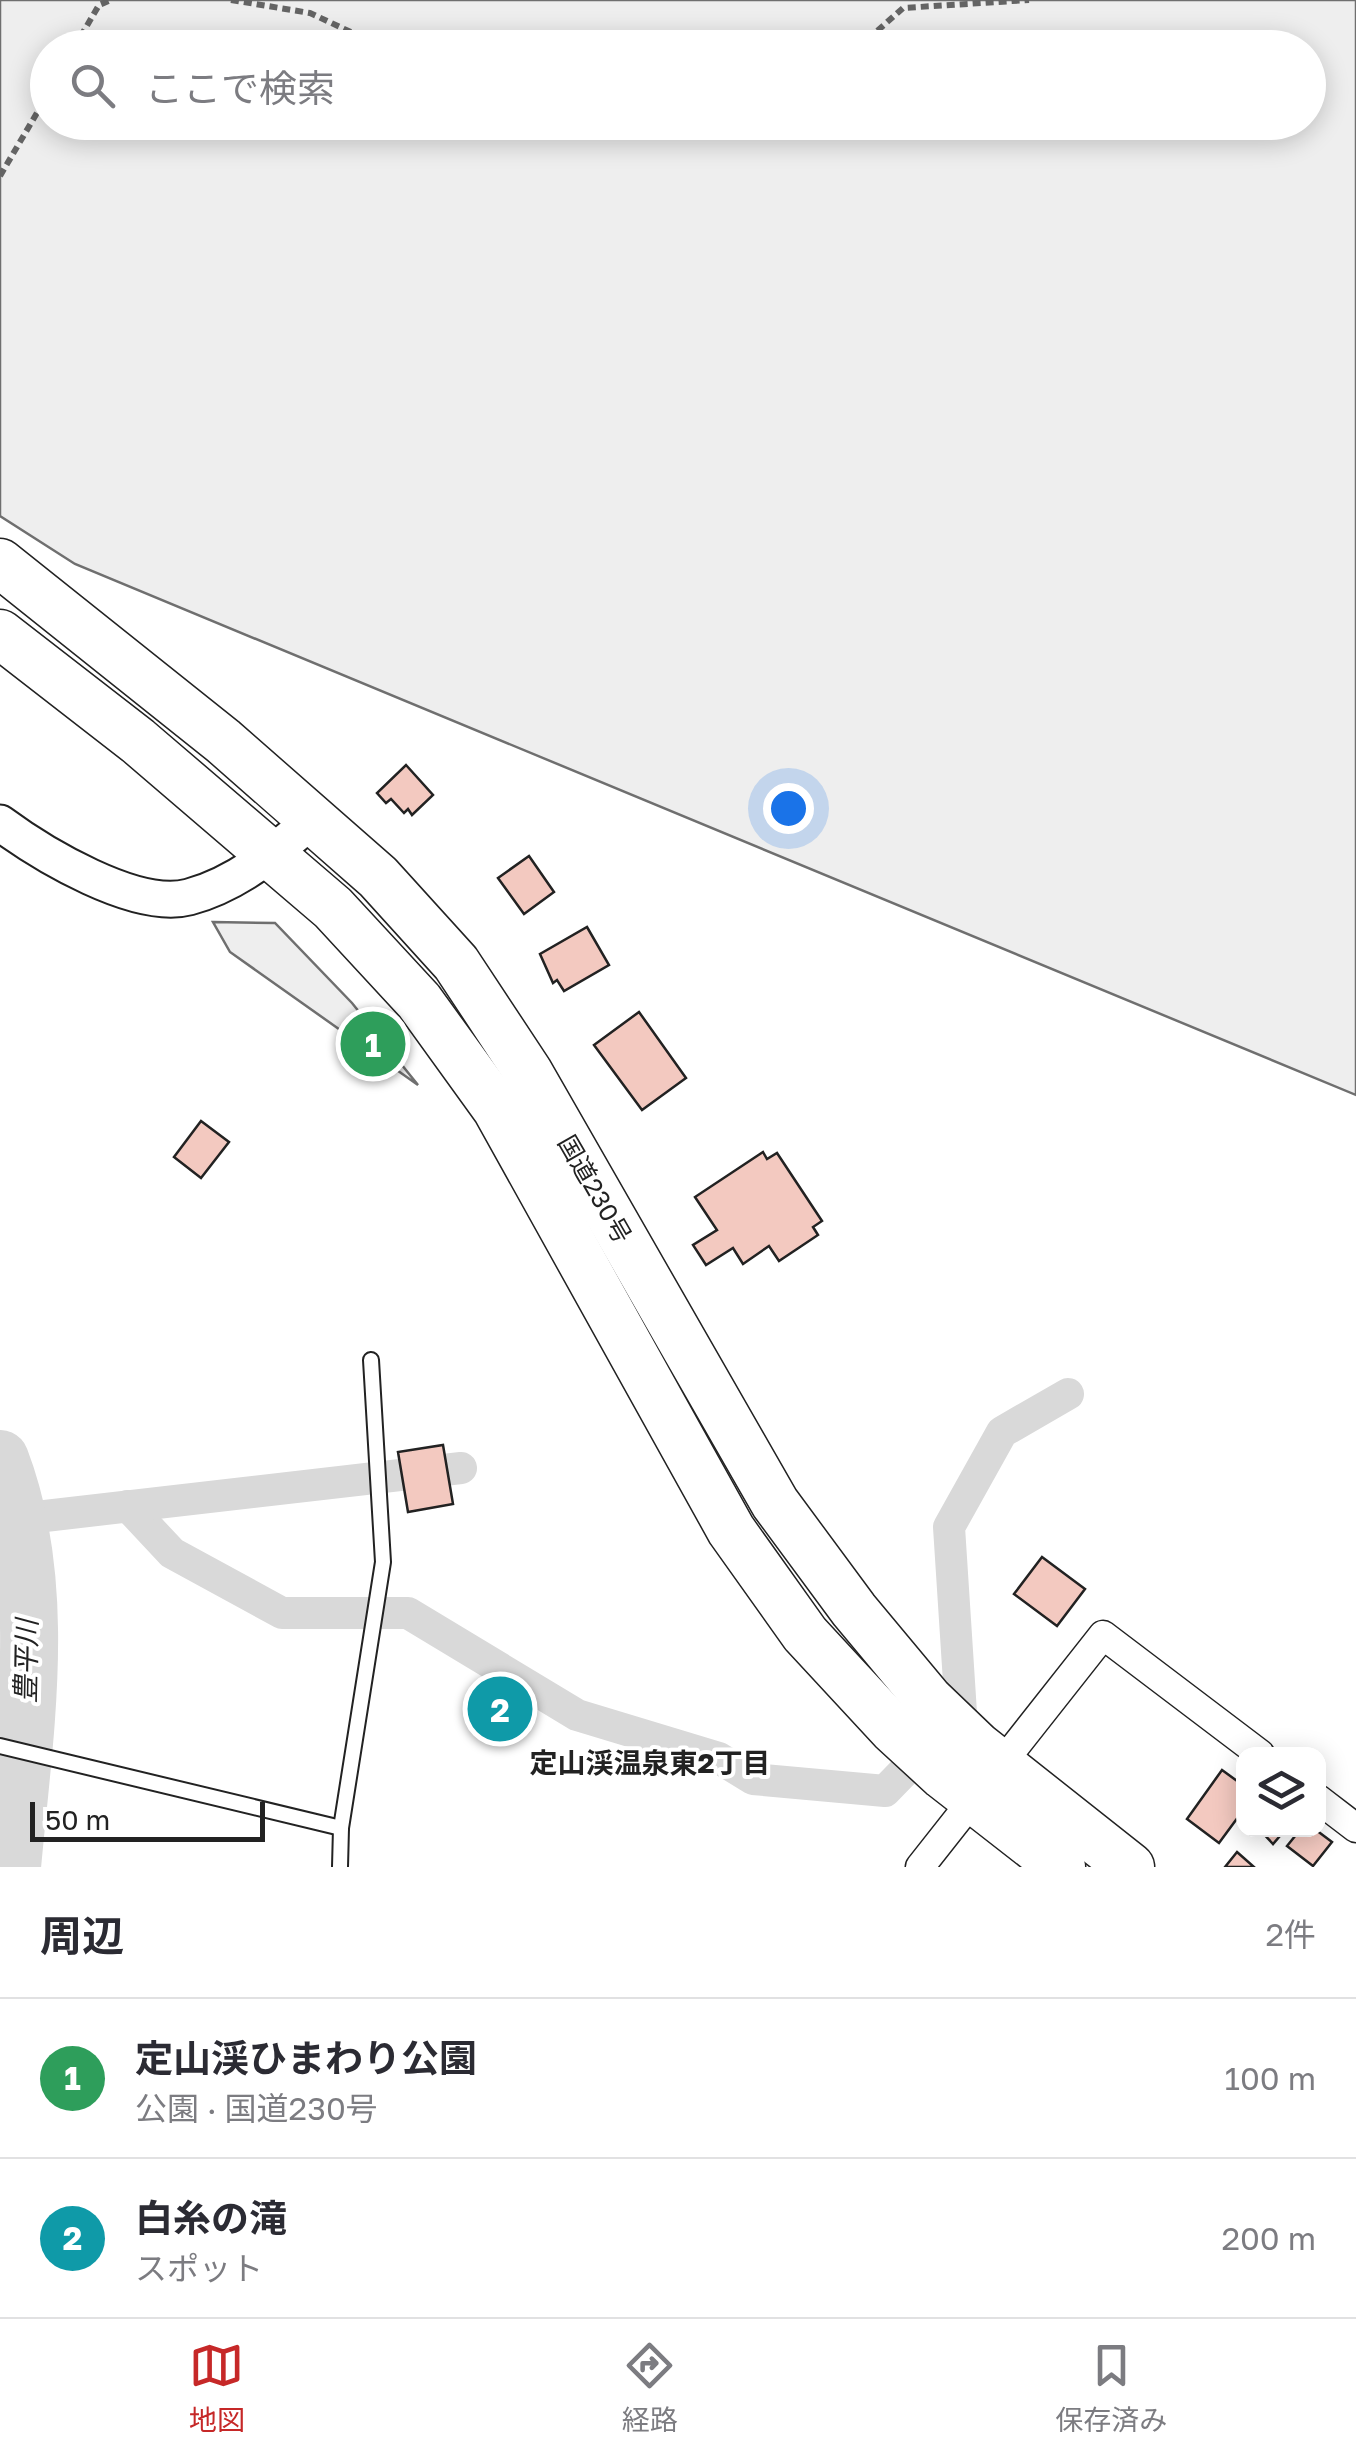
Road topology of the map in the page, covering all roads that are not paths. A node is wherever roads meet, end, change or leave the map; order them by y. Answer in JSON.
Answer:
{"nodes":[{"id":1,"x":0,"y":562,"type":"edge"},
{"id":2,"x":0,"y":634,"type":"edge"},
{"id":3,"x":312,"y":820,"type":"junction"},
{"id":4,"x":0,"y":823,"type":"edge"},
{"id":5,"x":271,"y":856,"type":"junction"},
{"id":6,"x":371,"y":1360,"type":"dead end"},
{"id":7,"x":911,"y":1714,"type":"junction"},
{"id":8,"x":0,"y":1746,"type":"edge"},
{"id":9,"x":1251,"y":1747,"type":"edge"},
{"id":10,"x":974,"y":1771,"type":"junction"},
{"id":11,"x":1326,"y":1805,"type":"edge"},
{"id":12,"x":340,"y":1828,"type":"junction"},
{"id":13,"x":1356,"y":1828,"type":"edge"},
{"id":14,"x":340,"y":1867,"type":"edge"},
{"id":15,"x":920,"y":1867,"type":"edge"},
{"id":16,"x":1062,"y":1867,"type":"edge"},
{"id":17,"x":1130,"y":1867,"type":"edge"}],
"edges":[{"from":1,"to":3,"type":"highway","name":"国道230号"},
{"from":2,"to":5,"type":"highway","name":"国道230号"},
{"from":3,"to":5,"type":"street"},
{"from":3,"to":7,"type":"highway","name":"国道230号"},
{"from":4,"to":5,"type":"street"},
{"from":5,"to":7,"type":"highway","name":"国道230号"},
{"from":6,"to":12,"type":"lane"},
{"from":7,"to":10,"type":"highway","name":"国道230号"},
{"from":8,"to":12,"type":"lane"},
{"from":9,"to":10,"type":"street"},
{"from":10,"to":15,"type":"street"},
{"from":10,"to":16,"type":"highway","name":"国道230号"},
{"from":10,"to":17,"type":"highway","name":"国道230号"},
{"from":11,"to":13,"type":"street"},
{"from":12,"to":14,"type":"lane"}]}
